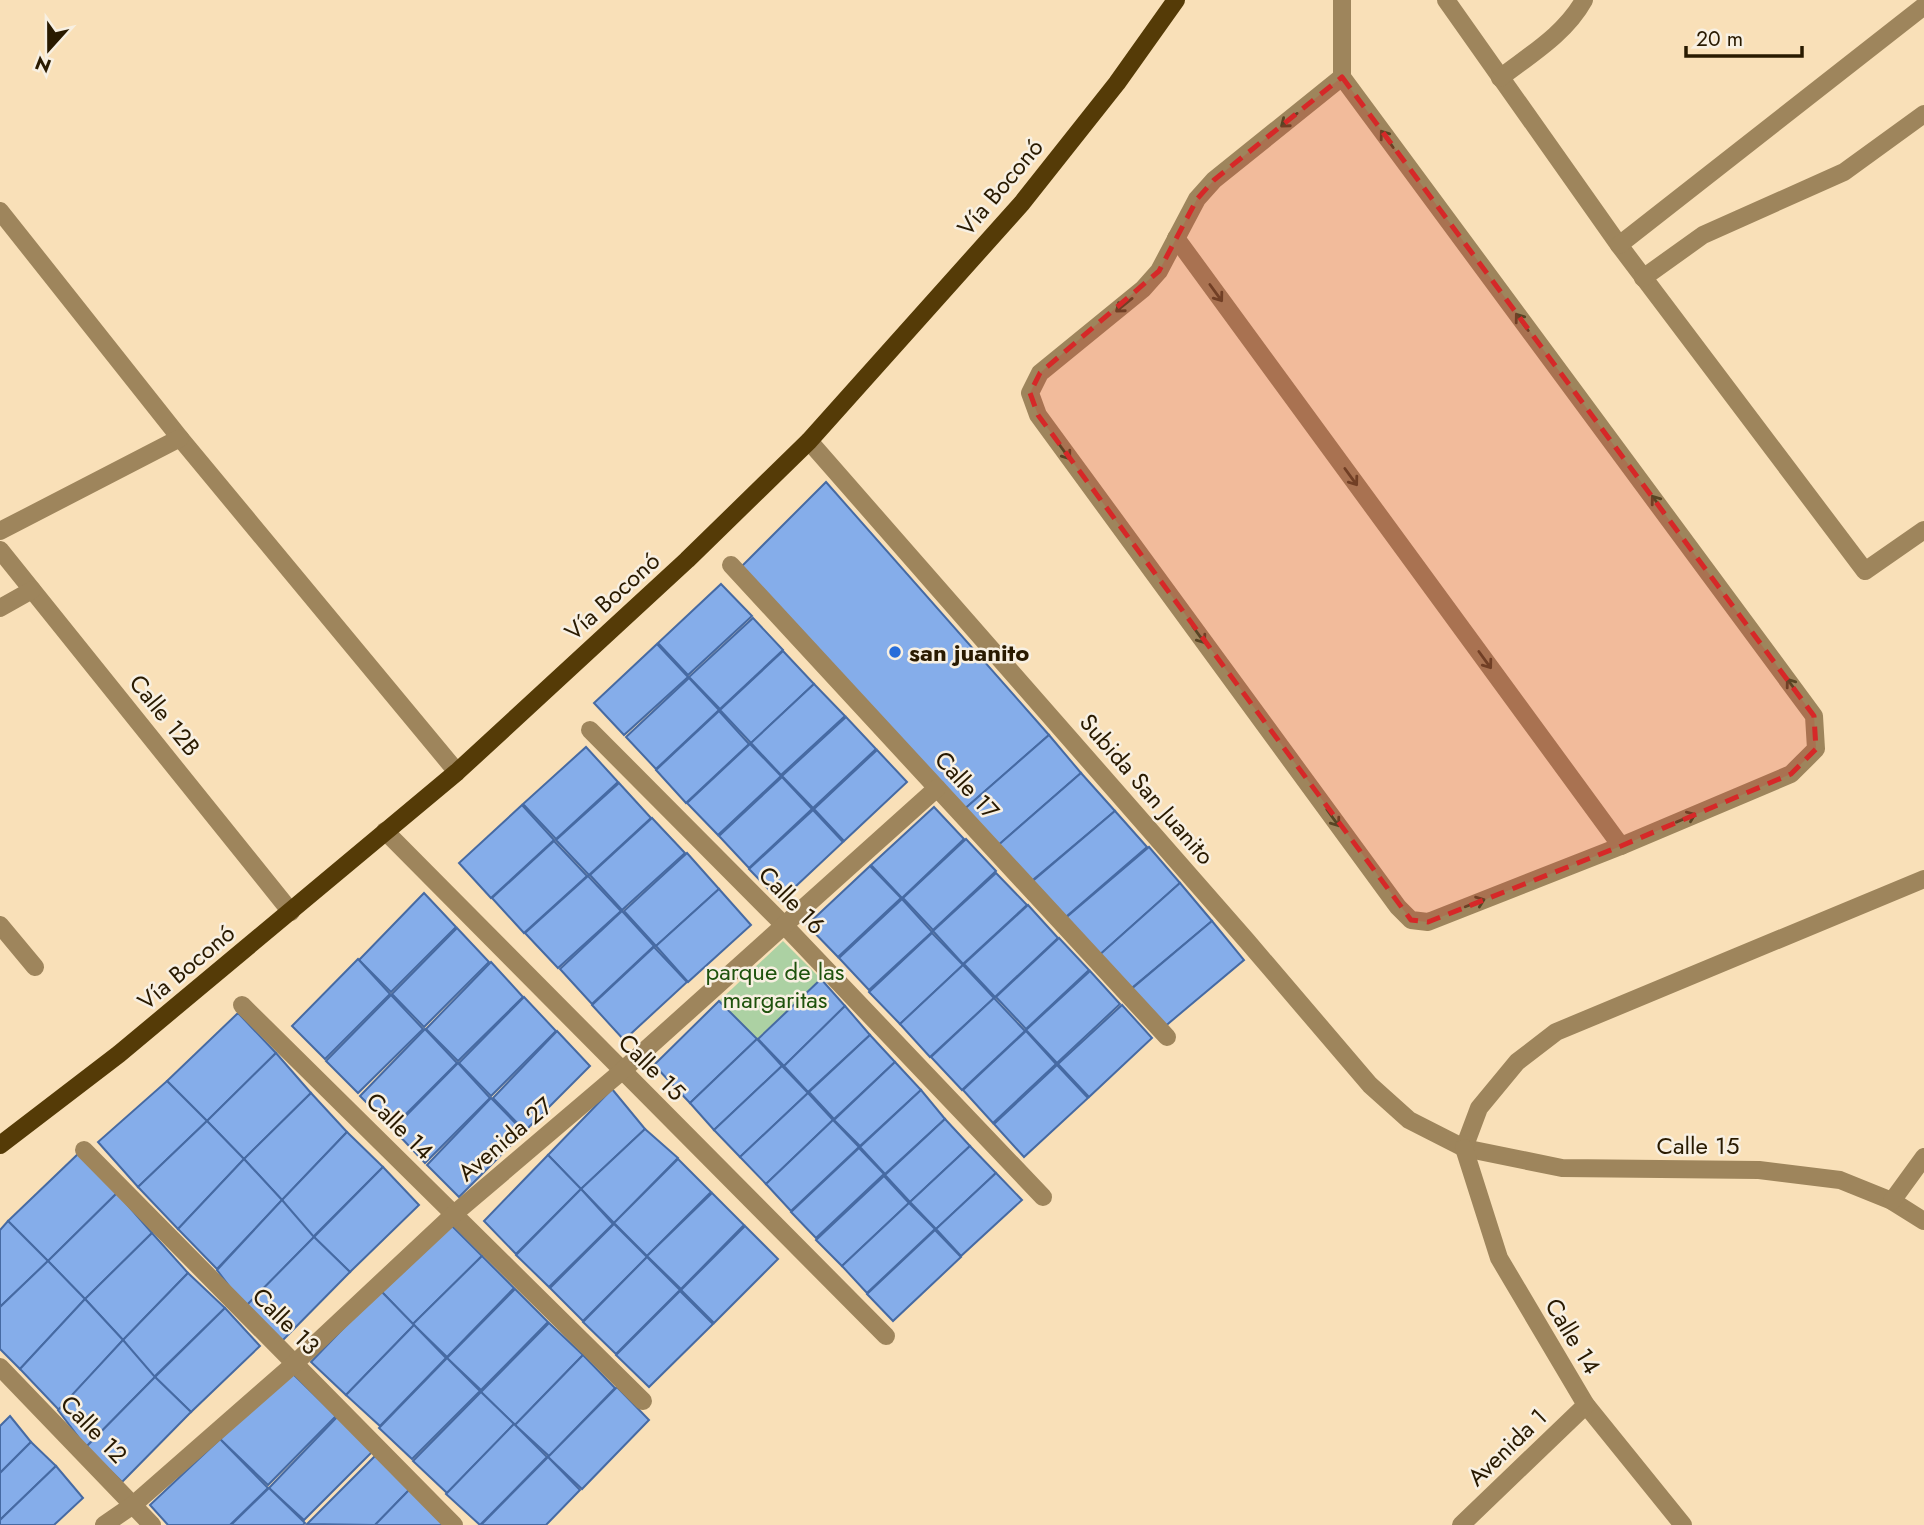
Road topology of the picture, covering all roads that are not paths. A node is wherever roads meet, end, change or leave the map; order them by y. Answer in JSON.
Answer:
{"nodes":[{"id":1,"x":1175,"y":0,"type":"edge"},
{"id":2,"x":1342,"y":0,"type":"edge"},
{"id":3,"x":1446,"y":0,"type":"edge"},
{"id":4,"x":1584,"y":0,"type":"edge"},
{"id":5,"x":1924,"y":6,"type":"edge"},
{"id":6,"x":1342,"y":77,"type":"junction"},
{"id":7,"x":1500,"y":78,"type":"junction"},
{"id":8,"x":1924,"y":114,"type":"edge"},
{"id":9,"x":0,"y":211,"type":"edge"},
{"id":10,"x":1176,"y":238,"type":"junction"},
{"id":11,"x":1619,"y":245,"type":"junction"},
{"id":12,"x":1643,"y":278,"type":"junction"},
{"id":13,"x":180,"y":438,"type":"junction"},
{"id":14,"x":809,"y":441,"type":"junction"},
{"id":15,"x":1924,"y":530,"type":"edge"},
{"id":16,"x":0,"y":531,"type":"edge"},
{"id":17,"x":0,"y":550,"type":"edge"},
{"id":18,"x":731,"y":565,"type":"dead end"},
{"id":19,"x":32,"y":590,"type":"junction"},
{"id":20,"x":0,"y":608,"type":"edge"},
{"id":21,"x":590,"y":730,"type":"dead end"},
{"id":22,"x":457,"y":772,"type":"junction"},
{"id":23,"x":937,"y":788,"type":"junction"},
{"id":24,"x":385,"y":831,"type":"junction"},
{"id":25,"x":1621,"y":846,"type":"junction"},
{"id":26,"x":1924,"y":879,"type":"edge"},
{"id":27,"x":291,"y":912,"type":"junction"},
{"id":28,"x":0,"y":925,"type":"edge"},
{"id":29,"x":784,"y":925,"type":"junction"},
{"id":30,"x":35,"y":967,"type":"dead end"},
{"id":31,"x":242,"y":1005,"type":"dead end"},
{"id":32,"x":1167,"y":1037,"type":"dead end"},
{"id":33,"x":622,"y":1071,"type":"junction"},
{"id":34,"x":0,"y":1145,"type":"edge"},
{"id":35,"x":1464,"y":1149,"type":"junction"},
{"id":36,"x":85,"y":1150,"type":"dead end"},
{"id":37,"x":1924,"y":1157,"type":"edge"},
{"id":38,"x":1043,"y":1198,"type":"dead end"},
{"id":39,"x":1892,"y":1201,"type":"junction"},
{"id":40,"x":454,"y":1214,"type":"junction"},
{"id":41,"x":1924,"y":1221,"type":"edge"},
{"id":42,"x":886,"y":1336,"type":"dead end"},
{"id":43,"x":295,"y":1364,"type":"junction"},
{"id":44,"x":0,"y":1367,"type":"edge"},
{"id":45,"x":643,"y":1401,"type":"dead end"},
{"id":46,"x":1586,"y":1405,"type":"junction"},
{"id":47,"x":133,"y":1505,"type":"junction"},
{"id":48,"x":104,"y":1525,"type":"edge"},
{"id":49,"x":152,"y":1525,"type":"edge"},
{"id":50,"x":454,"y":1525,"type":"edge"},
{"id":51,"x":1461,"y":1525,"type":"edge"},
{"id":52,"x":1683,"y":1525,"type":"edge"}],
"edges":[{"from":1,"to":14,"type":"main road","name":"Vía Boconó"},
{"from":2,"to":6,"type":"street"},
{"from":3,"to":7,"type":"street"},
{"from":4,"to":7,"type":"street"},
{"from":5,"to":11,"type":"street"},
{"from":6,"to":10,"type":"street","one_way":true},
{"from":25,"to":6,"type":"street","one_way":true},
{"from":7,"to":11,"type":"street"},
{"from":8,"to":12,"type":"street"},
{"from":9,"to":13,"type":"street"},
{"from":10,"to":25,"type":"street","one_way":true},
{"from":10,"to":25,"type":"street","one_way":true},
{"from":11,"to":12,"type":"street"},
{"from":12,"to":15,"type":"street"},
{"from":13,"to":16,"type":"street"},
{"from":13,"to":22,"type":"street"},
{"from":14,"to":22,"type":"main road","name":"Vía Boconó"},
{"from":14,"to":35,"type":"street","name":"Subida San Juanito"},
{"from":17,"to":19,"type":"street","name":"Calle 12B"},
{"from":18,"to":23,"type":"street","name":"Calle 17"},
{"from":19,"to":20,"type":"street"},
{"from":19,"to":27,"type":"street","name":"Calle 12B"},
{"from":21,"to":29,"type":"street","name":"Calle 16"},
{"from":22,"to":24,"type":"main road","name":"Vía Boconó"},
{"from":23,"to":29,"type":"street","name":"Avenida 27"},
{"from":23,"to":32,"type":"street","name":"Calle 17"},
{"from":24,"to":27,"type":"main road","name":"Vía Boconó"},
{"from":24,"to":33,"type":"street","name":"Calle 15"},
{"from":26,"to":35,"type":"street"},
{"from":27,"to":34,"type":"main road","name":"Vía Boconó"},
{"from":28,"to":30,"type":"street"},
{"from":29,"to":33,"type":"street","name":"Avenida 27"},
{"from":29,"to":38,"type":"street","name":"Calle 16"},
{"from":31,"to":40,"type":"street","name":"Calle 14"},
{"from":33,"to":40,"type":"street","name":"Avenida 27"},
{"from":33,"to":42,"type":"street","name":"Calle 15"},
{"from":35,"to":39,"type":"street","name":"Calle 15"},
{"from":35,"to":46,"type":"street","name":"Calle 14"},
{"from":36,"to":43,"type":"street","name":"Calle 13"},
{"from":37,"to":39,"type":"street"},
{"from":39,"to":41,"type":"street","name":"Calle 15"},
{"from":40,"to":43,"type":"street","name":"Avenida 27"},
{"from":40,"to":45,"type":"street","name":"Calle 14"},
{"from":43,"to":47,"type":"street","name":"Avenida 27"},
{"from":43,"to":50,"type":"street","name":"Calle 13"},
{"from":44,"to":47,"type":"street","name":"Calle 12"},
{"from":46,"to":51,"type":"street","name":"Avenida 1"},
{"from":46,"to":52,"type":"street","name":"Calle 14"},
{"from":47,"to":48,"type":"street","name":"Avenida 27"},
{"from":47,"to":49,"type":"street","name":"Calle 12"}]}
